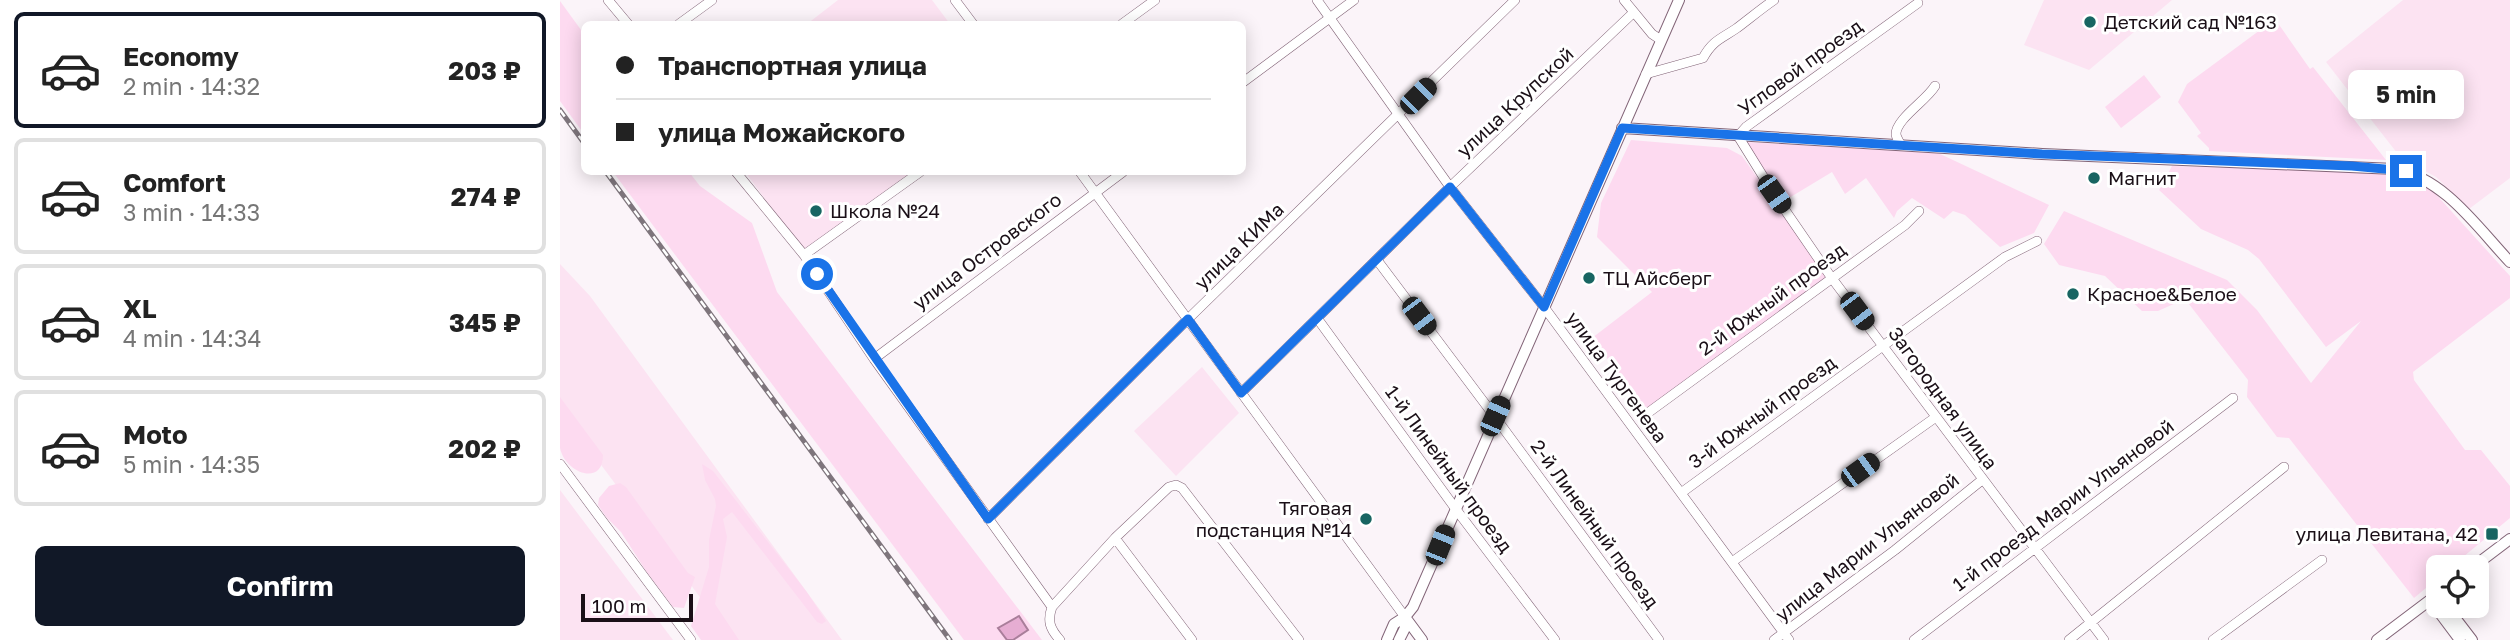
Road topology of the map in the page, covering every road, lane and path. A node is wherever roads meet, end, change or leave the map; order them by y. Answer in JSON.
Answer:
{"nodes":[{"id":1,"x":608,"y":0,"type":"edge"},
{"id":2,"x":712,"y":0,"type":"edge"},
{"id":3,"x":955,"y":0,"type":"edge"},
{"id":4,"x":1155,"y":0,"type":"edge"},
{"id":5,"x":1317,"y":0,"type":"edge"},
{"id":6,"x":1354,"y":0,"type":"edge"},
{"id":7,"x":1515,"y":0,"type":"edge"},
{"id":8,"x":1625,"y":0,"type":"edge"},
{"id":9,"x":1679,"y":0,"type":"edge"},
{"id":10,"x":1773,"y":0,"type":"edge"},
{"id":11,"x":1918,"y":4,"type":"dead end"},
{"id":12,"x":1633,"y":13,"type":"junction"},
{"id":13,"x":1330,"y":18,"type":"junction"},
{"id":14,"x":626,"y":21,"type":"edge"},
{"id":15,"x":683,"y":21,"type":"edge"},
{"id":16,"x":970,"y":21,"type":"edge"},
{"id":17,"x":1126,"y":21,"type":"edge"},
{"id":18,"x":1661,"y":40,"type":"junction"},
{"id":19,"x":1646,"y":75,"type":"junction"},
{"id":20,"x":1246,"y":80,"type":"edge"},
{"id":21,"x":1935,"y":86,"type":"dead end"},
{"id":22,"x":1398,"y":116,"type":"junction"},
{"id":23,"x":1622,"y":128,"type":"junction"},
{"id":24,"x":1738,"y":136,"type":"junction"},
{"id":25,"x":1898,"y":139,"type":"junction"},
{"id":26,"x":738,"y":175,"type":"edge"},
{"id":27,"x":916,"y":175,"type":"edge"},
{"id":28,"x":1082,"y":175,"type":"edge"},
{"id":29,"x":1119,"y":175,"type":"edge"},
{"id":30,"x":1450,"y":187,"type":"junction"},
{"id":31,"x":1095,"y":192,"type":"junction"},
{"id":32,"x":1919,"y":211,"type":"dead end"},
{"id":33,"x":2036,"y":241,"type":"dead end"},
{"id":34,"x":804,"y":256,"type":"junction"},
{"id":35,"x":1377,"y":260,"type":"junction"},
{"id":36,"x":2510,"y":262,"type":"edge"},
{"id":37,"x":1831,"y":277,"type":"junction"},
{"id":38,"x":1544,"y":307,"type":"junction"},
{"id":39,"x":1317,"y":318,"type":"junction"},
{"id":40,"x":1188,"y":319,"type":"junction"},
{"id":41,"x":1883,"y":346,"type":"junction"},
{"id":42,"x":874,"y":359,"type":"junction"},
{"id":43,"x":1241,"y":393,"type":"junction"},
{"id":44,"x":2233,"y":398,"type":"dead end"},
{"id":45,"x":1645,"y":415,"type":"dead end"},
{"id":46,"x":1495,"y":416,"type":"junction"},
{"id":47,"x":1936,"y":417,"type":"junction"},
{"id":48,"x":560,"y":464,"type":"edge"},
{"id":49,"x":2284,"y":467,"type":"dead end"},
{"id":50,"x":1982,"y":480,"type":"junction"},
{"id":51,"x":1681,"y":493,"type":"junction"},
{"id":52,"x":1455,"y":508,"type":"junction"},
{"id":53,"x":988,"y":519,"type":"junction"},
{"id":54,"x":1115,"y":538,"type":"junction"},
{"id":55,"x":2510,"y":539,"type":"edge"},
{"id":56,"x":2035,"y":550,"type":"junction"},
{"id":57,"x":2489,"y":555,"type":"edge"},
{"id":58,"x":2322,"y":560,"type":"dead end"},
{"id":59,"x":1732,"y":562,"type":"junction"},
{"id":60,"x":2426,"y":603,"type":"edge"},
{"id":61,"x":1052,"y":607,"type":"junction"},
{"id":62,"x":1405,"y":617,"type":"junction"},
{"id":63,"x":2448,"y":618,"type":"edge"},
{"id":64,"x":2455,"y":618,"type":"edge"},
{"id":65,"x":2461,"y":618,"type":"edge"},
{"id":66,"x":2092,"y":624,"type":"junction"},
{"id":67,"x":1787,"y":637,"type":"edge"},
{"id":68,"x":691,"y":640,"type":"edge"},
{"id":69,"x":1060,"y":640,"type":"edge"},
{"id":70,"x":1192,"y":640,"type":"edge"},
{"id":71,"x":1299,"y":640,"type":"edge"},
{"id":72,"x":1387,"y":640,"type":"edge"},
{"id":73,"x":1399,"y":640,"type":"edge"},
{"id":74,"x":1422,"y":640,"type":"edge"},
{"id":75,"x":1555,"y":640,"type":"edge"},
{"id":76,"x":1658,"y":640,"type":"edge"},
{"id":77,"x":1774,"y":640,"type":"edge"},
{"id":78,"x":1914,"y":640,"type":"edge"},
{"id":79,"x":2069,"y":640,"type":"edge"},
{"id":80,"x":2104,"y":640,"type":"edge"},
{"id":81,"x":2213,"y":640,"type":"edge"},
{"id":82,"x":2377,"y":640,"type":"edge"},
{"id":83,"x":2460,"y":640,"type":"edge"},
{"id":84,"x":2472,"y":640,"type":"edge"}],
"edges":[{"from":1,"to":14,"type":"street"},
{"from":2,"to":15,"type":"street"},
{"from":3,"to":16,"type":"street"},
{"from":4,"to":17,"type":"street"},
{"from":5,"to":13,"type":"street","name":"улица Тургенева"},
{"from":6,"to":13,"type":"street"},
{"from":7,"to":22,"type":"street","name":"улица КИМа"},
{"from":8,"to":12,"type":"street"},
{"from":9,"to":18,"type":"main road"},
{"from":10,"to":19,"type":"street"},
{"from":11,"to":24,"type":"street","name":"Угловой проезд"},
{"from":12,"to":18,"type":"street"},
{"from":12,"to":30,"type":"street","name":"улица Крупской"},
{"from":13,"to":20,"type":"street"},
{"from":13,"to":22,"type":"street","name":"улица Тургенева"},
{"from":18,"to":19,"type":"main road"},
{"from":19,"to":23,"type":"main road"},
{"from":21,"to":25,"type":"street"},
{"from":22,"to":30,"type":"street","name":"улица Тургенева"},
{"from":22,"to":40,"type":"street","name":"улица КИМа"},
{"from":23,"to":24,"type":"main road"},
{"from":23,"to":38,"type":"main road"},
{"from":24,"to":25,"type":"main road"},
{"from":24,"to":37,"type":"street","name":"Загородная улица"},
{"from":25,"to":36,"type":"main road"},
{"from":26,"to":34,"type":"street"},
{"from":27,"to":34,"type":"street"},
{"from":28,"to":31,"type":"street"},
{"from":29,"to":31,"type":"street","name":"улица Островского"},
{"from":30,"to":35,"type":"street","name":"улица Крупской"},
{"from":30,"to":38,"type":"street","name":"улица Тургенева"},
{"from":31,"to":40,"type":"street"},
{"from":31,"to":42,"type":"street","name":"улица Островского"},
{"from":32,"to":37,"type":"street","name":"2-й Южный проезд"},
{"from":33,"to":41,"type":"street","name":"3-й Южный проезд"},
{"from":34,"to":42,"type":"street"},
{"from":35,"to":39,"type":"street","name":"улица Крупской"},
{"from":35,"to":46,"type":"street","name":"2-й Линейный проезд"},
{"from":37,"to":41,"type":"street","name":"Загородная улица"},
{"from":37,"to":45,"type":"street","name":"2-й Южный проезд"},
{"from":38,"to":46,"type":"main road"},
{"from":38,"to":51,"type":"street","name":"улица Тургенева"},
{"from":39,"to":43,"type":"street","name":"улица Крупской"},
{"from":39,"to":52,"type":"street","name":"1-й Линейный проезд"},
{"from":40,"to":43,"type":"street"},
{"from":40,"to":53,"type":"street","name":"улица КИМа"},
{"from":41,"to":47,"type":"street","name":"Загородная улица"},
{"from":41,"to":51,"type":"street","name":"3-й Южный проезд"},
{"from":42,"to":53,"type":"street"},
{"from":43,"to":62,"type":"street"},
{"from":44,"to":56,"type":"street","name":"1-й проезд Марии Ульяновой"},
{"from":46,"to":52,"type":"main road"},
{"from":46,"to":76,"type":"street","name":"2-й Линейный проезд"},
{"from":47,"to":50,"type":"street","name":"Загородная улица"},
{"from":47,"to":59,"type":"street"},
{"from":48,"to":68,"type":"street"},
{"from":49,"to":66,"type":"street"},
{"from":50,"to":56,"type":"street","name":"Загородная улица"},
{"from":50,"to":67,"type":"street","name":"улица Марии Ульяновой"},
{"from":51,"to":59,"type":"street","name":"улица Тургенева"},
{"from":52,"to":62,"type":"main road"},
{"from":52,"to":75,"type":"street","name":"1-й Линейный проезд"},
{"from":53,"to":61,"type":"street"},
{"from":54,"to":61,"type":"street"},
{"from":54,"to":70,"type":"street"},
{"from":54,"to":71,"type":"street"},
{"from":55,"to":57,"type":"main road"},
{"from":56,"to":66,"type":"street","name":"Загородная улица"},
{"from":56,"to":78,"type":"street","name":"1-й проезд Марии Ульяновой"},
{"from":58,"to":81,"type":"street"},
{"from":59,"to":67,"type":"street","name":"улица Тургенева"},
{"from":60,"to":82,"type":"main road"},
{"from":61,"to":69,"type":"street"},
{"from":62,"to":72,"type":"main road"},
{"from":62,"to":73,"type":"main road"},
{"from":62,"to":74,"type":"main road"},
{"from":63,"to":83,"type":"main road"},
{"from":64,"to":84,"type":"main road"},
{"from":65,"to":84,"type":"main road"},
{"from":66,"to":79,"type":"street"},
{"from":66,"to":80,"type":"street","name":"Загородная улица"},
{"from":67,"to":77,"type":"street","name":"улица Марии Ульяновой"}]}
